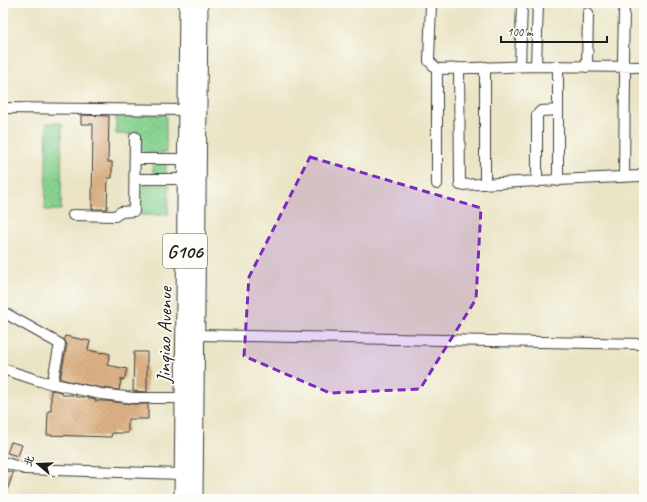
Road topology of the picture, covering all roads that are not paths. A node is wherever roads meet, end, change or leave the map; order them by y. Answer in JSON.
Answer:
{"nodes":[{"id":1,"x":188,"y":3,"type":"edge"},
{"id":2,"x":200,"y":3,"type":"edge"},
{"id":3,"x":431,"y":3,"type":"edge"},
{"id":4,"x":522,"y":3,"type":"edge"},
{"id":5,"x":538,"y":3,"type":"edge"},
{"id":6,"x":624,"y":12,"type":"dead end"},
{"id":7,"x":588,"y":13,"type":"dead end"},
{"id":8,"x":520,"y":66,"type":"junction"},
{"id":9,"x":536,"y":66,"type":"junction"},
{"id":10,"x":558,"y":66,"type":"junction"},
{"id":11,"x":485,"y":67,"type":"junction"},
{"id":12,"x":587,"y":67,"type":"junction"},
{"id":13,"x":624,"y":67,"type":"junction"},
{"id":14,"x":644,"y":67,"type":"edge"},
{"id":15,"x":460,"y":68,"type":"junction"},
{"id":16,"x":437,"y":69,"type":"junction"},
{"id":17,"x":3,"y":108,"type":"edge"},
{"id":18,"x":187,"y":110,"type":"junction"},
{"id":19,"x":558,"y":110,"type":"junction"},
{"id":20,"x":135,"y":137,"type":"dead end"},
{"id":21,"x":135,"y":159,"type":"junction"},
{"id":22,"x":186,"y":159,"type":"junction"},
{"id":23,"x":644,"y":172,"type":"edge"},
{"id":24,"x":624,"y":177,"type":"junction"},
{"id":25,"x":135,"y":178,"type":"junction"},
{"id":26,"x":186,"y":179,"type":"junction"},
{"id":27,"x":558,"y":181,"type":"junction"},
{"id":28,"x":537,"y":182,"type":"junction"},
{"id":29,"x":437,"y":184,"type":"dead end"},
{"id":30,"x":485,"y":184,"type":"junction"},
{"id":31,"x":72,"y":215,"type":"dead end"},
{"id":32,"x":3,"y":312,"type":"edge"},
{"id":33,"x":197,"y":335,"type":"junction"},
{"id":34,"x":644,"y":344,"type":"edge"},
{"id":35,"x":3,"y":369,"type":"edge"},
{"id":36,"x":52,"y":384,"type":"junction"},
{"id":37,"x":183,"y":398,"type":"junction"},
{"id":38,"x":3,"y":462,"type":"edge"},
{"id":39,"x":182,"y":474,"type":"junction"},
{"id":40,"x":182,"y":499,"type":"edge"},
{"id":41,"x":195,"y":499,"type":"edge"}],
"edges":[{"from":1,"to":18,"type":"highway","name":"Jinqiao Avenue","number":"G106"},
{"from":2,"to":33,"type":"highway","name":"Jinqiao Avenue","number":"G106"},
{"from":3,"to":16,"type":"street"},
{"from":4,"to":8,"type":"street"},
{"from":5,"to":9,"type":"street"},
{"from":6,"to":13,"type":"street"},
{"from":7,"to":12,"type":"street"},
{"from":8,"to":9,"type":"street"},
{"from":8,"to":11,"type":"street"},
{"from":9,"to":10,"type":"street"},
{"from":10,"to":12,"type":"street"},
{"from":10,"to":19,"type":"street"},
{"from":11,"to":15,"type":"street"},
{"from":11,"to":30,"type":"street"},
{"from":12,"to":13,"type":"street"},
{"from":13,"to":14,"type":"street"},
{"from":13,"to":24,"type":"street"},
{"from":15,"to":16,"type":"street"},
{"from":15,"to":30,"type":"street"},
{"from":16,"to":29,"type":"street"},
{"from":17,"to":18,"type":"street"},
{"from":18,"to":22,"type":"highway","name":"Jinqiao Avenue","number":"G106"},
{"from":19,"to":27,"type":"street"},
{"from":19,"to":28,"type":"street"},
{"from":20,"to":21,"type":"street"},
{"from":21,"to":22,"type":"street"},
{"from":21,"to":25,"type":"street"},
{"from":22,"to":26,"type":"highway","name":"Jinqiao Avenue","number":"G106"},
{"from":23,"to":24,"type":"street"},
{"from":24,"to":27,"type":"street"},
{"from":25,"to":26,"type":"street"},
{"from":25,"to":31,"type":"street"},
{"from":26,"to":37,"type":"highway","name":"Jinqiao Avenue","number":"G106"},
{"from":27,"to":28,"type":"street"},
{"from":28,"to":30,"type":"street"},
{"from":32,"to":36,"type":"street"},
{"from":33,"to":34,"type":"street"},
{"from":33,"to":41,"type":"highway","name":"Jinqiao Avenue","number":"G106"},
{"from":35,"to":36,"type":"street"},
{"from":36,"to":37,"type":"street"},
{"from":37,"to":39,"type":"highway","name":"Jinqiao Avenue","number":"G106"},
{"from":38,"to":39,"type":"street"},
{"from":39,"to":40,"type":"highway","name":"Jinqiao Avenue","number":"G106"}]}
